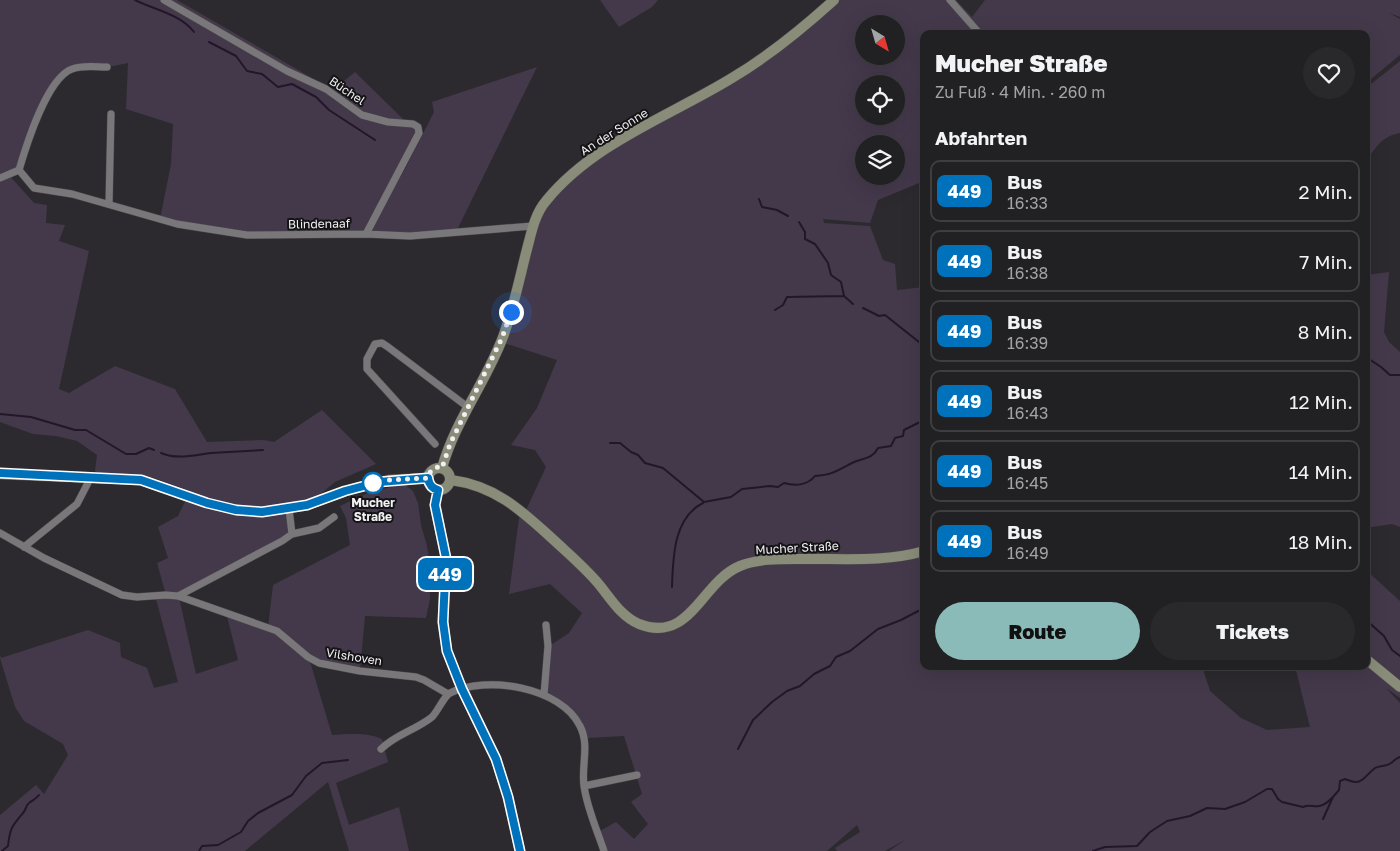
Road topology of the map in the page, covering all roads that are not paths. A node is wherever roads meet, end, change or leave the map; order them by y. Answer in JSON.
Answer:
{"nodes":[{"id":1,"x":164,"y":0,"type":"edge"},
{"id":2,"x":834,"y":0,"type":"edge"},
{"id":3,"x":950,"y":0,"type":"edge"},
{"id":4,"x":976,"y":30,"type":"edge"},
{"id":5,"x":107,"y":67,"type":"dead end"},
{"id":6,"x":111,"y":114,"type":"dead end"},
{"id":7,"x":19,"y":170,"type":"junction"},
{"id":8,"x":0,"y":178,"type":"edge"},
{"id":9,"x":109,"y":204,"type":"junction"},
{"id":10,"x":533,"y":226,"type":"junction"},
{"id":11,"x":366,"y":234,"type":"junction"},
{"id":12,"x":468,"y":408,"type":"junction"},
{"id":13,"x":435,"y":444,"type":"dead end"},
{"id":14,"x":442,"y":468,"type":"junction"},
{"id":15,"x":0,"y":474,"type":"edge"},
{"id":16,"x":91,"y":477,"type":"junction"},
{"id":17,"x":428,"y":478,"type":"junction"},
{"id":18,"x":450,"y":480,"type":"junction"},
{"id":19,"x":438,"y":490,"type":"junction"},
{"id":20,"x":289,"y":509,"type":"junction"},
{"id":21,"x":334,"y":517,"type":"dead end"},
{"id":22,"x":0,"y":534,"type":"edge"},
{"id":23,"x":292,"y":534,"type":"junction"},
{"id":24,"x":24,"y":547,"type":"junction"},
{"id":25,"x":920,"y":551,"type":"edge"},
{"id":26,"x":178,"y":596,"type":"junction"},
{"id":27,"x":546,"y":626,"type":"dead end"},
{"id":28,"x":1370,"y":662,"type":"edge"},
{"id":29,"x":1400,"y":687,"type":"edge"},
{"id":30,"x":462,"y":689,"type":"junction"},
{"id":31,"x":448,"y":694,"type":"junction"},
{"id":32,"x":544,"y":695,"type":"junction"},
{"id":33,"x":381,"y":749,"type":"dead end"},
{"id":34,"x":637,"y":775,"type":"dead end"},
{"id":35,"x":584,"y":786,"type":"junction"},
{"id":36,"x":520,"y":851,"type":"edge"},
{"id":37,"x":604,"y":851,"type":"edge"}],
"edges":[{"from":1,"to":11,"type":"street","name":"Büchel"},
{"from":2,"to":10,"type":"main road","name":"An der Sonne"},
{"from":3,"to":4,"type":"street"},
{"from":5,"to":7,"type":"street"},
{"from":6,"to":9,"type":"street"},
{"from":7,"to":8,"type":"street"},
{"from":7,"to":9,"type":"street","name":"Blindenaaf"},
{"from":9,"to":11,"type":"street","name":"Blindenaaf"},
{"from":10,"to":11,"type":"street","name":"Blindenaaf"},
{"from":10,"to":12,"type":"main road","name":"An der Sonne"},
{"from":12,"to":13,"type":"street"},
{"from":12,"to":14,"type":"main road","name":"An der Sonne"},
{"from":14,"to":17,"type":"main road"},
{"from":14,"to":18,"type":"main road"},
{"from":15,"to":16,"type":"main road"},
{"from":16,"to":20,"type":"main road"},
{"from":16,"to":24,"type":"street"},
{"from":17,"to":19,"type":"main road"},
{"from":17,"to":20,"type":"main road"},
{"from":18,"to":19,"type":"main road"},
{"from":18,"to":25,"type":"main road","name":"Mucher Straße"},
{"from":19,"to":30,"type":"main road"},
{"from":20,"to":23,"type":"street"},
{"from":21,"to":23,"type":"street","name":"Vilshoven"},
{"from":22,"to":24,"type":"street","name":"Vilshoven"},
{"from":23,"to":26,"type":"street","name":"Vilshoven"},
{"from":24,"to":26,"type":"street","name":"Vilshoven"},
{"from":26,"to":31,"type":"street","name":"Vilshoven"},
{"from":27,"to":32,"type":"street"},
{"from":28,"to":29,"type":"main road"},
{"from":30,"to":31,"type":"street"},
{"from":30,"to":32,"type":"street"},
{"from":30,"to":36,"type":"main road"},
{"from":31,"to":33,"type":"street"},
{"from":32,"to":35,"type":"street"},
{"from":34,"to":35,"type":"street"},
{"from":35,"to":37,"type":"street"}]}
